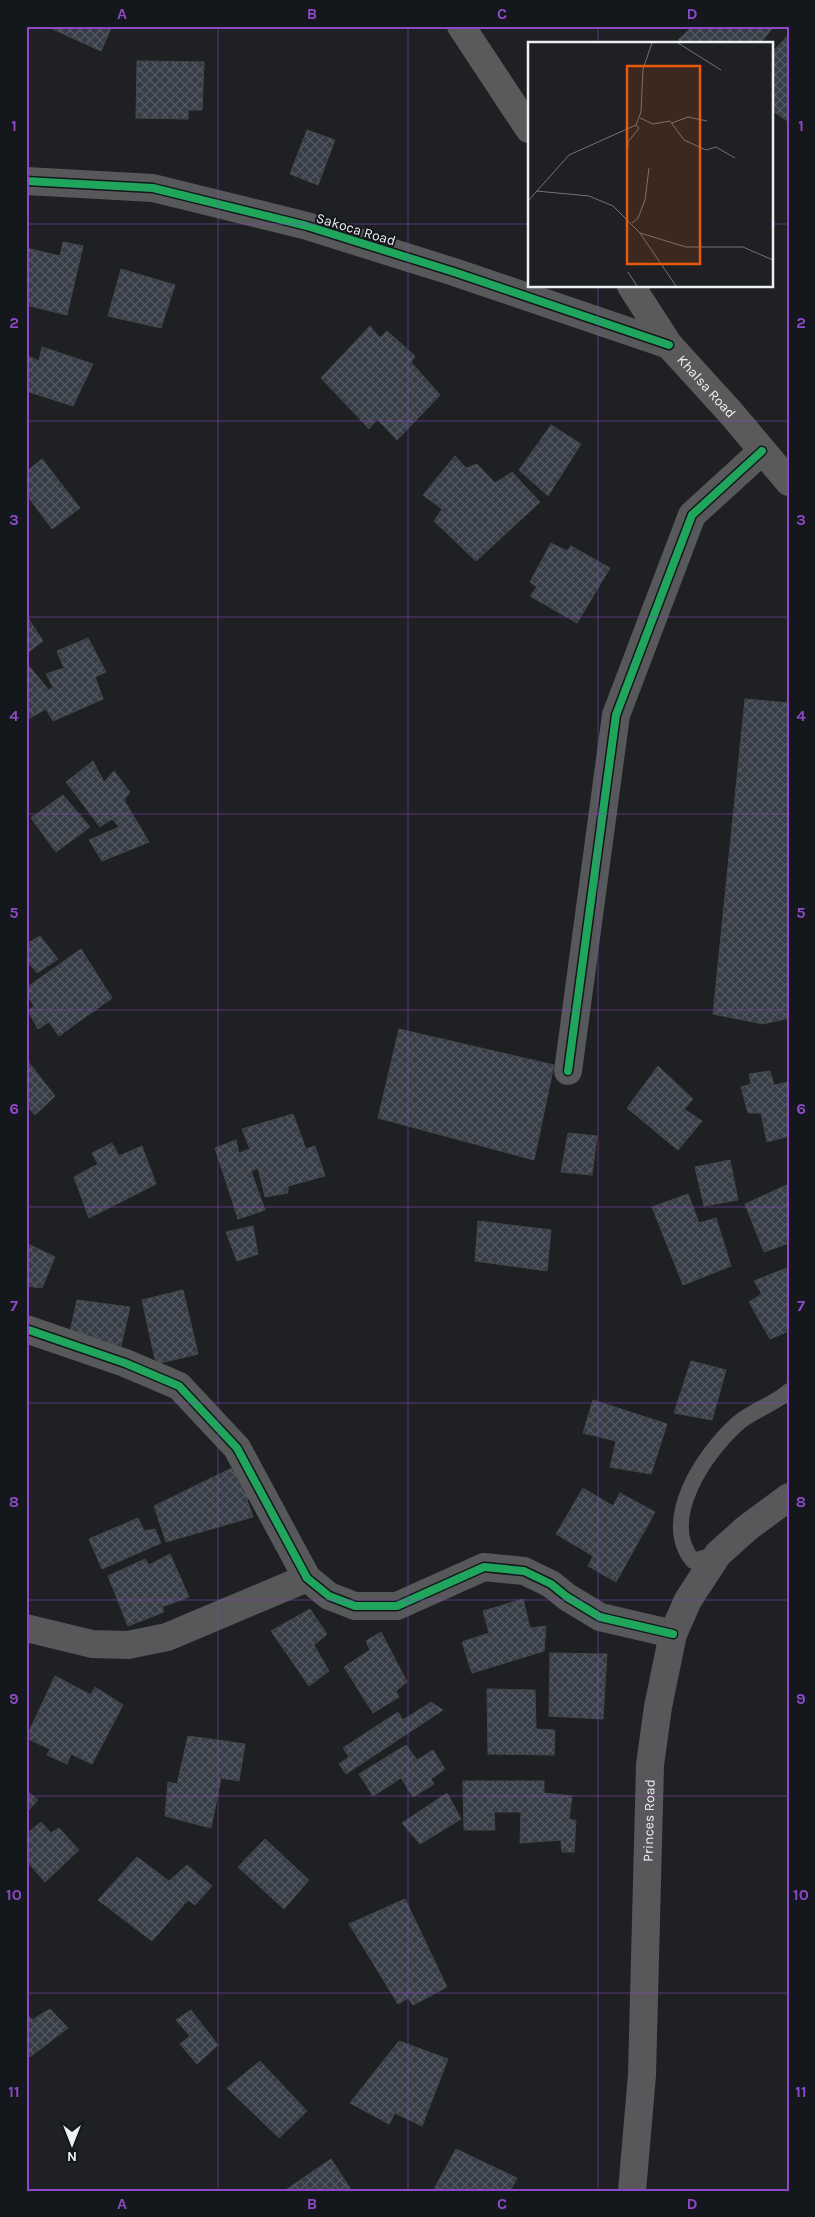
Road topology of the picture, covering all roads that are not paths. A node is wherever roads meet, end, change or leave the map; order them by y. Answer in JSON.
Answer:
{"nodes":[{"id":1,"x":461,"y":26,"type":"edge"},
{"id":2,"x":528,"y":127,"type":"edge"},
{"id":3,"x":26,"y":181,"type":"edge"},
{"id":4,"x":632,"y":288,"type":"edge"},
{"id":5,"x":668,"y":345,"type":"junction"},
{"id":6,"x":762,"y":451,"type":"junction"},
{"id":7,"x":789,"y":482,"type":"edge"},
{"id":8,"x":568,"y":1071,"type":"dead end"},
{"id":9,"x":26,"y":1329,"type":"edge"},
{"id":10,"x":789,"y":1391,"type":"edge"},
{"id":11,"x":789,"y":1498,"type":"edge"},
{"id":12,"x":718,"y":1554,"type":"junction"},
{"id":13,"x":307,"y":1578,"type":"junction"},
{"id":14,"x":26,"y":1628,"type":"edge"},
{"id":15,"x":673,"y":1634,"type":"junction"},
{"id":16,"x":632,"y":2191,"type":"edge"}],
"edges":[{"from":1,"to":2,"type":"main road"},
{"from":3,"to":5,"type":"street","name":"Sakoca Road"},
{"from":4,"to":5,"type":"main road","name":"Khalsa Road"},
{"from":5,"to":6,"type":"main road","name":"Khalsa Road"},
{"from":6,"to":7,"type":"main road","name":"Khalsa Road"},
{"from":6,"to":8,"type":"street"},
{"from":9,"to":13,"type":"street"},
{"from":10,"to":12,"type":"lane"},
{"from":11,"to":12,"type":"main road","name":"Princes Road"},
{"from":12,"to":15,"type":"main road","name":"Princes Road"},
{"from":13,"to":14,"type":"street"},
{"from":13,"to":15,"type":"street"},
{"from":15,"to":16,"type":"main road","name":"Princes Road"}]}
